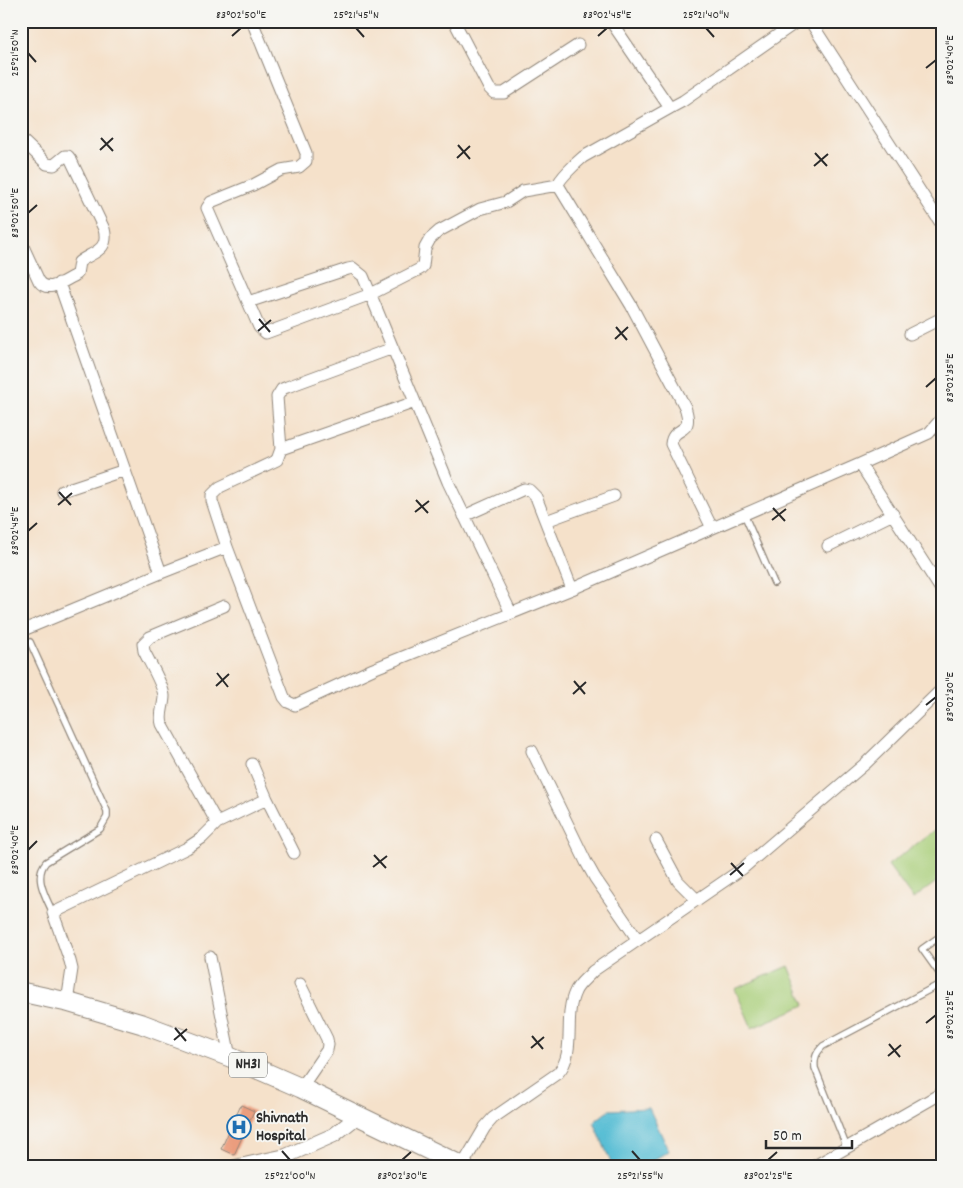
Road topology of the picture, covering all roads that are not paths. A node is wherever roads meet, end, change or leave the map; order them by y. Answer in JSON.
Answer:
{"nodes":[{"id":1,"x":252,"y":21,"type":"edge"},
{"id":2,"x":454,"y":21,"type":"edge"},
{"id":3,"x":798,"y":21,"type":"edge"},
{"id":4,"x":810,"y":21,"type":"edge"},
{"id":5,"x":614,"y":26,"type":"dead end"},
{"id":6,"x":578,"y":45,"type":"dead end"},
{"id":7,"x":670,"y":108,"type":"junction"},
{"id":8,"x":21,"y":139,"type":"edge"},
{"id":9,"x":558,"y":185,"type":"junction"},
{"id":10,"x":942,"y":225,"type":"edge"},
{"id":11,"x":21,"y":242,"type":"edge"},
{"id":12,"x":59,"y":283,"type":"junction"},
{"id":13,"x":371,"y":294,"type":"junction"},
{"id":14,"x":248,"y":302,"type":"junction"},
{"id":15,"x":942,"y":319,"type":"edge"},
{"id":16,"x":910,"y":334,"type":"dead end"},
{"id":17,"x":393,"y":348,"type":"junction"},
{"id":18,"x":415,"y":402,"type":"junction"},
{"id":19,"x":942,"y":418,"type":"edge"},
{"id":20,"x":938,"y":429,"type":"edge"},
{"id":21,"x":280,"y":449,"type":"junction"},
{"id":22,"x":860,"y":464,"type":"junction"},
{"id":23,"x":125,"y":470,"type":"junction"},
{"id":24,"x":62,"y":491,"type":"dead end"},
{"id":25,"x":614,"y":496,"type":"dead end"},
{"id":26,"x":744,"y":514,"type":"junction"},
{"id":27,"x":892,"y":514,"type":"junction"},
{"id":28,"x":464,"y":516,"type":"junction"},
{"id":29,"x":546,"y":521,"type":"junction"},
{"id":30,"x":712,"y":528,"type":"junction"},
{"id":31,"x":828,"y":546,"type":"dead end"},
{"id":32,"x":226,"y":547,"type":"junction"},
{"id":33,"x":161,"y":573,"type":"junction"},
{"id":34,"x":774,"y":583,"type":"dead end"},
{"id":35,"x":572,"y":589,"type":"junction"},
{"id":36,"x":942,"y":590,"type":"edge"},
{"id":37,"x":224,"y":606,"type":"dead end"},
{"id":38,"x":512,"y":613,"type":"junction"},
{"id":39,"x":21,"y":631,"type":"edge"},
{"id":40,"x":30,"y":642,"type":"dead end"},
{"id":41,"x":942,"y":689,"type":"edge"},
{"id":42,"x":532,"y":751,"type":"dead end"},
{"id":43,"x":252,"y":764,"type":"dead end"},
{"id":44,"x":267,"y":799,"type":"junction"},
{"id":45,"x":217,"y":823,"type":"junction"},
{"id":46,"x":656,"y":840,"type":"dead end"},
{"id":47,"x":294,"y":853,"type":"dead end"},
{"id":48,"x":697,"y":900,"type":"junction"},
{"id":49,"x":53,"y":913,"type":"junction"},
{"id":50,"x":942,"y":935,"type":"edge"},
{"id":51,"x":638,"y":940,"type":"junction"},
{"id":52,"x":210,"y":957,"type":"dead end"},
{"id":53,"x":942,"y":977,"type":"edge"},
{"id":54,"x":942,"y":983,"type":"edge"},
{"id":55,"x":300,"y":984,"type":"dead end"},
{"id":56,"x":21,"y":992,"type":"edge"},
{"id":57,"x":67,"y":1002,"type":"junction"},
{"id":58,"x":230,"y":1057,"type":"junction"},
{"id":59,"x":301,"y":1088,"type":"junction"},
{"id":60,"x":941,"y":1094,"type":"edge"},
{"id":61,"x":358,"y":1116,"type":"junction"},
{"id":62,"x":847,"y":1148,"type":"junction"},
{"id":63,"x":463,"y":1166,"type":"edge"},
{"id":64,"x":235,"y":1167,"type":"edge"},
{"id":65,"x":813,"y":1167,"type":"edge"}],
"edges":[{"from":1,"to":14,"type":"street"},
{"from":2,"to":6,"type":"street"},
{"from":3,"to":7,"type":"street"},
{"from":4,"to":10,"type":"street"},
{"from":5,"to":7,"type":"street"},
{"from":7,"to":9,"type":"street"},
{"from":8,"to":12,"type":"street"},
{"from":9,"to":13,"type":"street"},
{"from":9,"to":30,"type":"street"},
{"from":11,"to":12,"type":"street"},
{"from":12,"to":23,"type":"street"},
{"from":13,"to":14,"type":"street"},
{"from":13,"to":14,"type":"street"},
{"from":13,"to":17,"type":"street"},
{"from":15,"to":16,"type":"street"},
{"from":17,"to":18,"type":"street"},
{"from":17,"to":21,"type":"street"},
{"from":18,"to":21,"type":"street"},
{"from":18,"to":28,"type":"street"},
{"from":19,"to":20,"type":"street"},
{"from":20,"to":22,"type":"street"},
{"from":21,"to":32,"type":"street"},
{"from":22,"to":26,"type":"street"},
{"from":22,"to":27,"type":"street"},
{"from":23,"to":24,"type":"street"},
{"from":23,"to":33,"type":"street"},
{"from":25,"to":29,"type":"street"},
{"from":26,"to":30,"type":"street"},
{"from":26,"to":34,"type":"lane"},
{"from":27,"to":31,"type":"street"},
{"from":27,"to":36,"type":"street"},
{"from":28,"to":29,"type":"street"},
{"from":28,"to":38,"type":"street"},
{"from":29,"to":35,"type":"street"},
{"from":30,"to":35,"type":"street"},
{"from":32,"to":33,"type":"street"},
{"from":32,"to":38,"type":"street"},
{"from":33,"to":39,"type":"street"},
{"from":35,"to":38,"type":"street"},
{"from":37,"to":45,"type":"street"},
{"from":40,"to":49,"type":"lane"},
{"from":41,"to":48,"type":"street"},
{"from":42,"to":51,"type":"street"},
{"from":43,"to":44,"type":"street"},
{"from":44,"to":45,"type":"street"},
{"from":44,"to":47,"type":"street"},
{"from":45,"to":49,"type":"street"},
{"from":46,"to":48,"type":"street"},
{"from":48,"to":51,"type":"street"},
{"from":49,"to":57,"type":"street"},
{"from":50,"to":53,"type":"lane"},
{"from":51,"to":63,"type":"street"},
{"from":52,"to":58,"type":"street"},
{"from":54,"to":62,"type":"lane"},
{"from":55,"to":59,"type":"street"},
{"from":56,"to":57,"type":"highway","number":"NH31"},
{"from":57,"to":58,"type":"highway","number":"NH31"},
{"from":58,"to":59,"type":"highway","number":"NH31"},
{"from":59,"to":61,"type":"highway","number":"NH31"},
{"from":60,"to":62,"type":"street"},
{"from":61,"to":63,"type":"highway","number":"NH31"},
{"from":61,"to":64,"type":"street"},
{"from":62,"to":65,"type":"street"}]}
